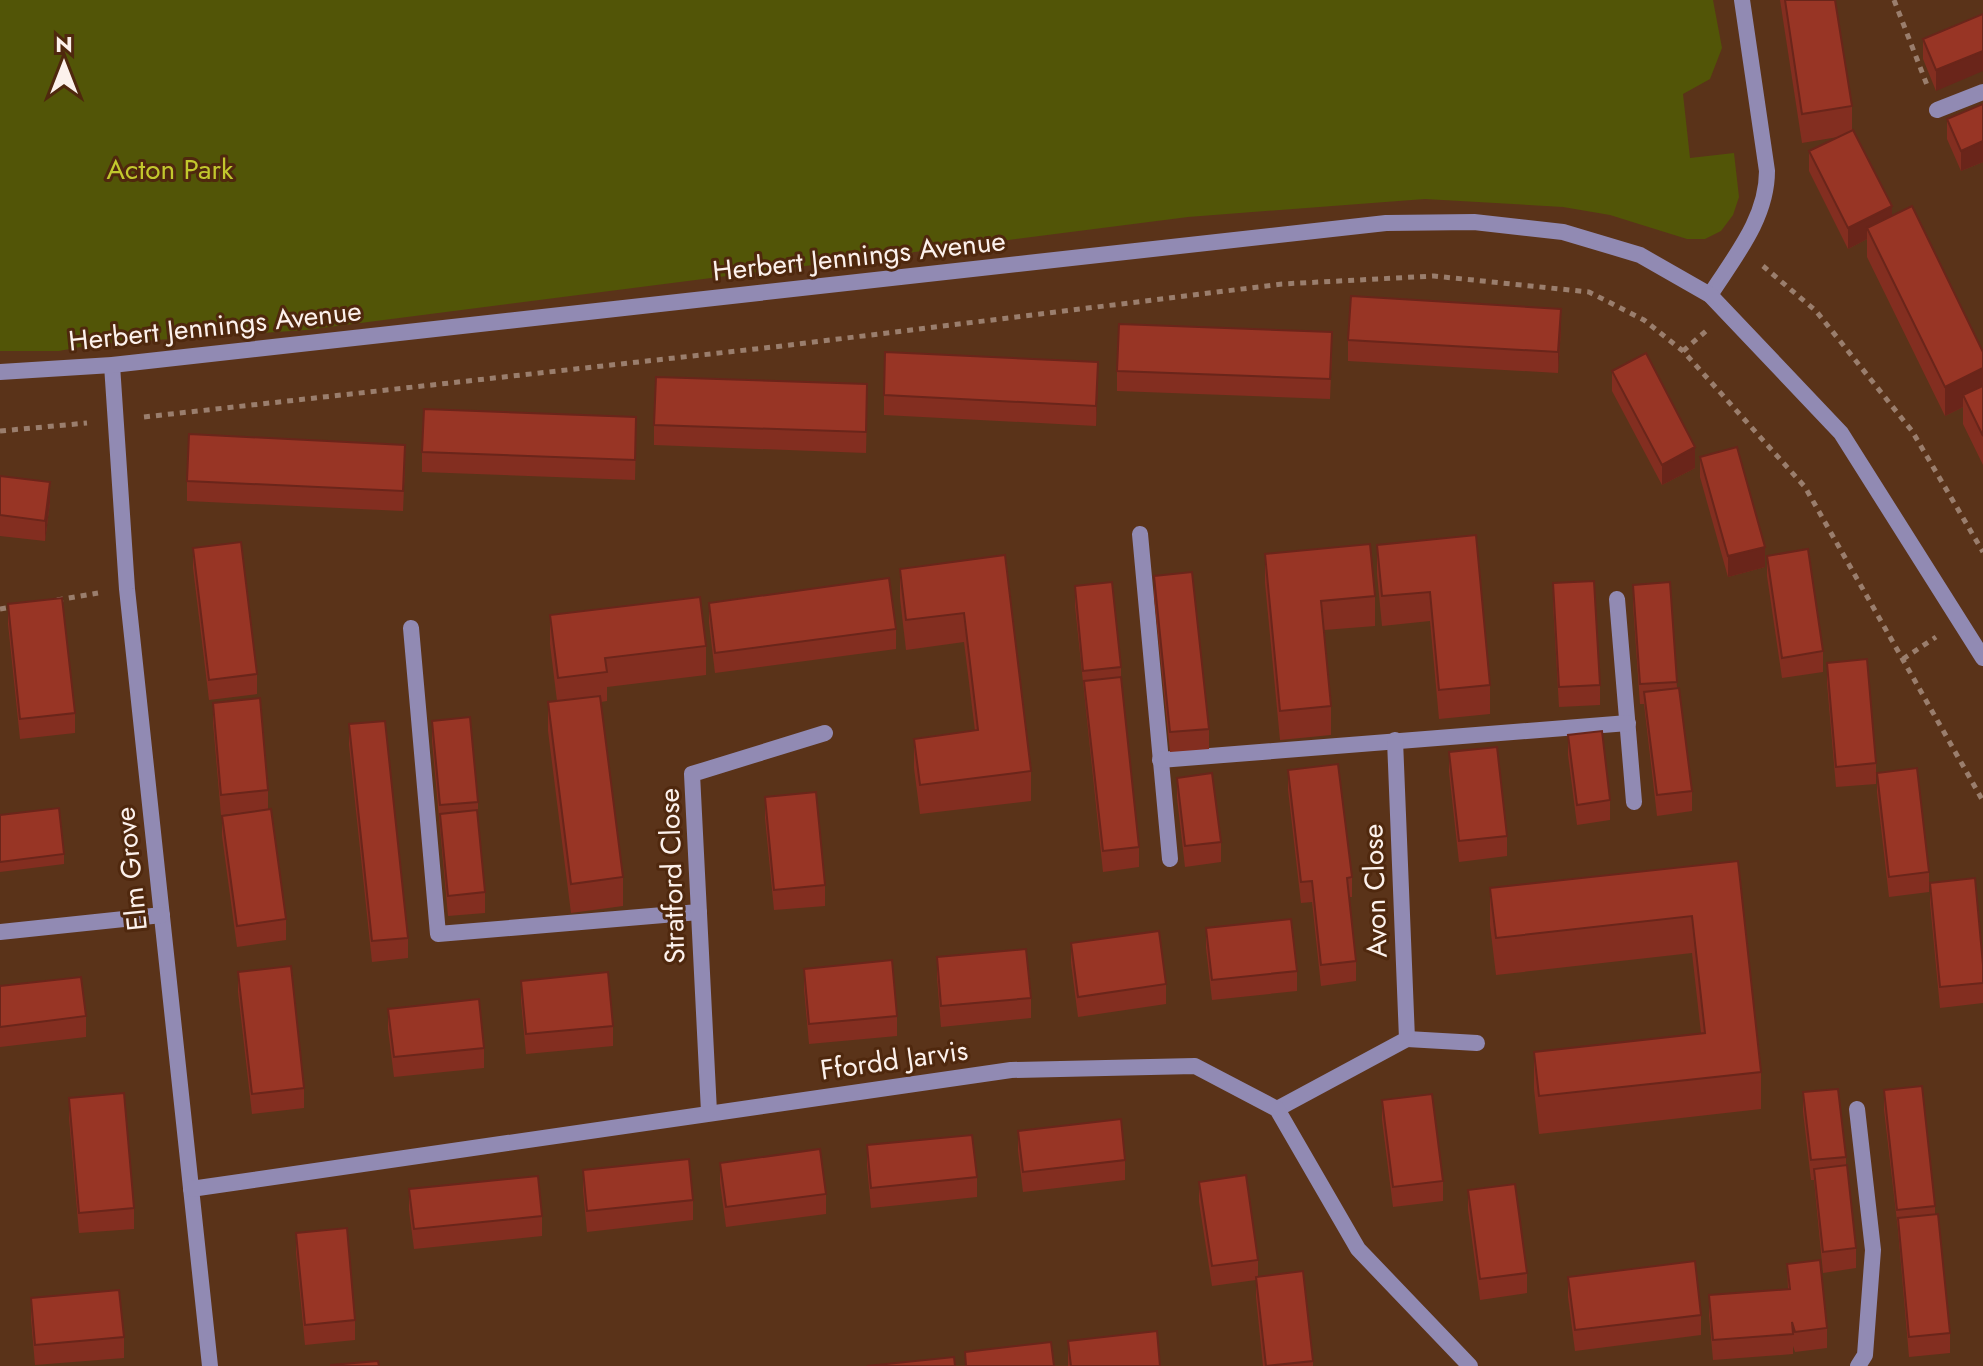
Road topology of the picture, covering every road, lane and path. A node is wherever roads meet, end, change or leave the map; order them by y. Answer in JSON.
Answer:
{"nodes":[{"id":1,"x":1742,"y":0,"type":"edge"},
{"id":2,"x":1894,"y":0,"type":"edge"},
{"id":3,"x":1983,"y":92,"type":"edge"},
{"id":4,"x":1937,"y":110,"type":"joint"},
{"id":5,"x":1741,"y":248,"type":"junction"},
{"id":6,"x":1710,"y":295,"type":"junction"},
{"id":7,"x":112,"y":365,"type":"junction"},
{"id":8,"x":0,"y":372,"type":"edge"},
{"id":9,"x":116,"y":420,"type":"junction"},
{"id":10,"x":0,"y":431,"type":"edge"},
{"id":11,"x":1140,"y":534,"type":"dead end"},
{"id":12,"x":1983,"y":552,"type":"edge"},
{"id":13,"x":127,"y":589,"type":"junction"},
{"id":14,"x":1617,"y":599,"type":"dead end"},
{"id":15,"x":42,"y":602,"type":"edge"},
{"id":16,"x":14,"y":606,"type":"edge"},
{"id":17,"x":0,"y":609,"type":"edge"},
{"id":18,"x":1960,"y":621,"type":"junction"},
{"id":19,"x":411,"y":628,"type":"dead end"},
{"id":20,"x":1983,"y":658,"type":"edge"},
{"id":21,"x":1903,"y":659,"type":"junction"},
{"id":22,"x":1628,"y":723,"type":"junction"},
{"id":23,"x":825,"y":733,"type":"dead end"},
{"id":24,"x":1395,"y":740,"type":"junction"},
{"id":25,"x":1160,"y":760,"type":"junction"},
{"id":26,"x":1983,"y":801,"type":"edge"},
{"id":27,"x":1634,"y":802,"type":"dead end"},
{"id":28,"x":1170,"y":859,"type":"dead end"},
{"id":29,"x":699,"y":912,"type":"junction"},
{"id":30,"x":162,"y":915,"type":"junction"},
{"id":31,"x":0,"y":932,"type":"edge"},
{"id":32,"x":1407,"y":1039,"type":"junction"},
{"id":33,"x":1477,"y":1043,"type":"dead end"},
{"id":34,"x":1277,"y":1109,"type":"junction"},
{"id":35,"x":1857,"y":1109,"type":"dead end"},
{"id":36,"x":709,"y":1112,"type":"junction"},
{"id":37,"x":191,"y":1189,"type":"junction"},
{"id":38,"x":210,"y":1366,"type":"edge"},
{"id":39,"x":1470,"y":1366,"type":"edge"},
{"id":40,"x":1858,"y":1366,"type":"edge"}],
"edges":[{"from":1,"to":5,"type":"street"},
{"from":2,"to":4,"type":"path"},
{"from":3,"to":4,"type":"street"},
{"from":5,"to":6,"type":"street"},
{"from":5,"to":12,"type":"path"},
{"from":6,"to":7,"type":"street","name":"Herbert Jennings Avenue"},
{"from":6,"to":18,"type":"street","name":"Herbert Jennings Avenue"},
{"from":7,"to":8,"type":"street","name":"Herbert Jennings Avenue"},
{"from":7,"to":9,"type":"street","name":"Elm Grove"},
{"from":9,"to":10,"type":"path"},
{"from":9,"to":13,"type":"street","name":"Elm Grove"},
{"from":9,"to":21,"type":"path"},
{"from":11,"to":25,"type":"street"},
{"from":13,"to":15,"type":"path"},
{"from":13,"to":30,"type":"street","name":"Elm Grove"},
{"from":14,"to":22,"type":"street"},
{"from":16,"to":17,"type":"path"},
{"from":18,"to":20,"type":"street","name":"Herbert Jennings Avenue"},
{"from":18,"to":21,"type":"path"},
{"from":19,"to":29,"type":"street"},
{"from":21,"to":26,"type":"path"},
{"from":22,"to":24,"type":"street"},
{"from":22,"to":27,"type":"street"},
{"from":23,"to":29,"type":"street","name":"Stratford Close"},
{"from":24,"to":25,"type":"street"},
{"from":24,"to":32,"type":"street","name":"Avon Close"},
{"from":25,"to":28,"type":"street"},
{"from":29,"to":36,"type":"street","name":"Stratford Close"},
{"from":30,"to":31,"type":"street"},
{"from":30,"to":37,"type":"street","name":"Elm Grove"},
{"from":32,"to":33,"type":"street"},
{"from":32,"to":34,"type":"street"},
{"from":34,"to":36,"type":"street","name":"Ffordd Jarvis"},
{"from":34,"to":39,"type":"street"},
{"from":35,"to":40,"type":"street"},
{"from":36,"to":37,"type":"street","name":"Ffordd Jarvis"},
{"from":37,"to":38,"type":"street","name":"Elm Grove"}]}
